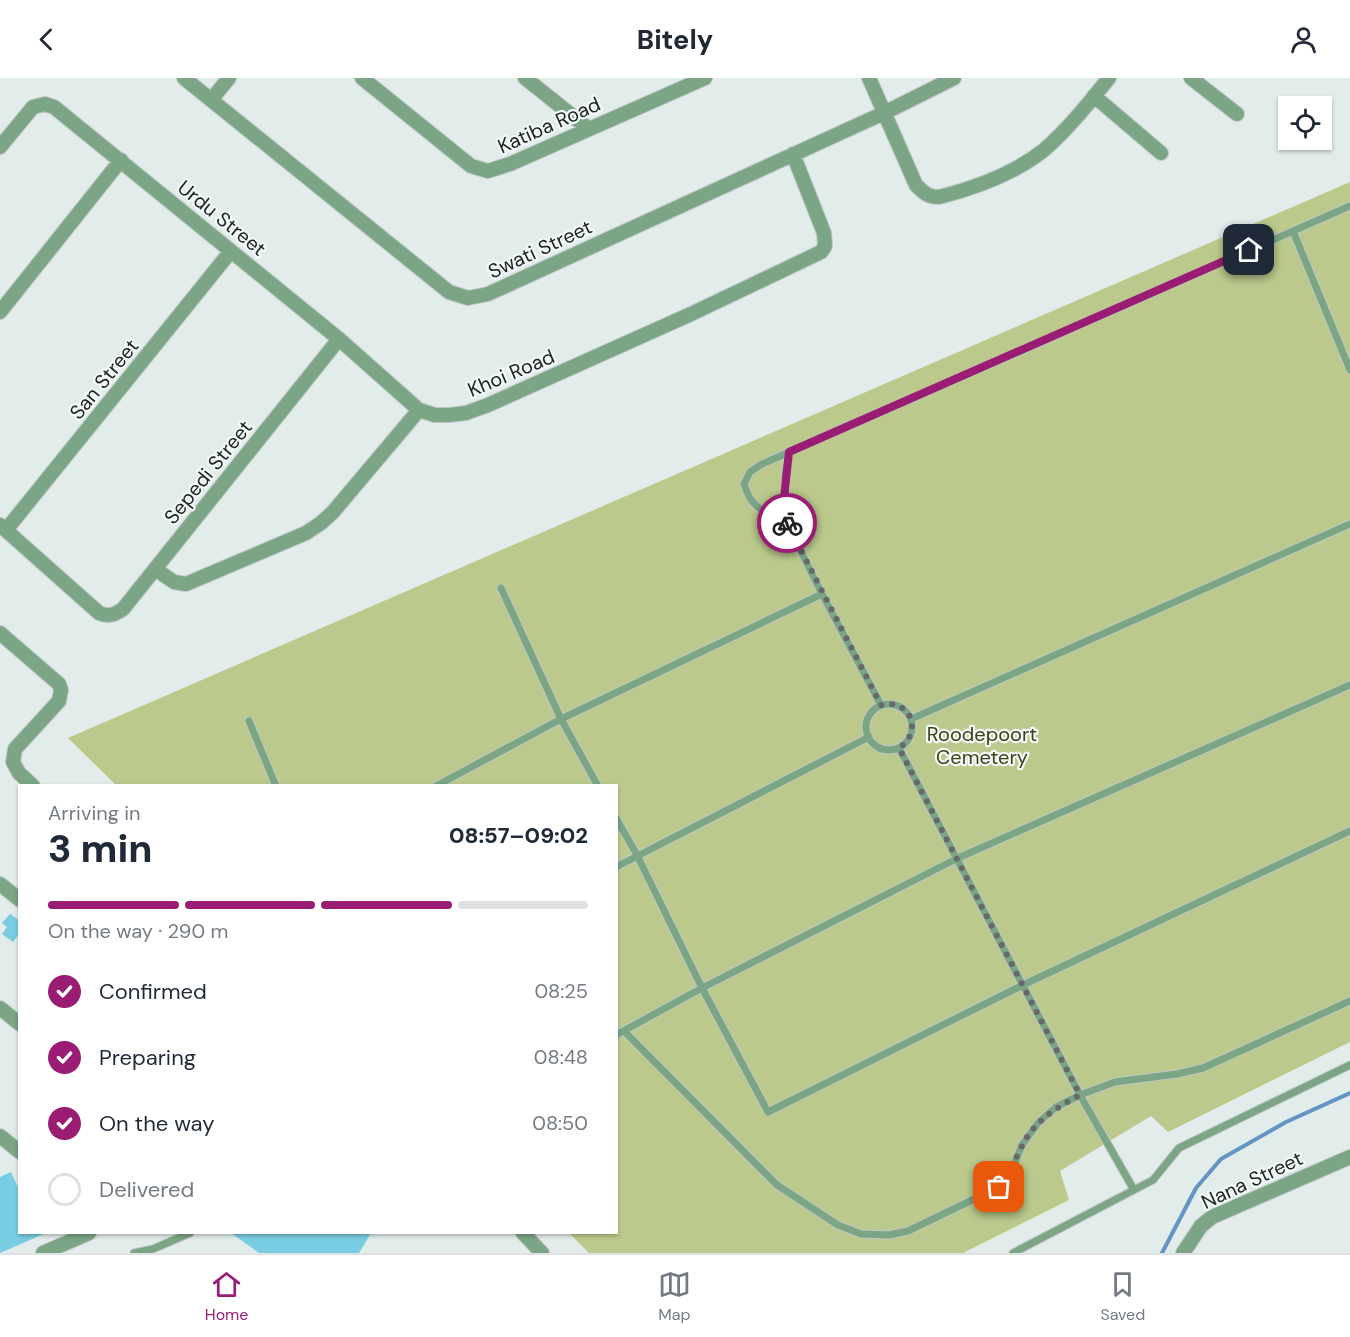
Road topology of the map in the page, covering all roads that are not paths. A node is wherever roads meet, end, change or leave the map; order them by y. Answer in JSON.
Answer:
{"nodes":[{"id":1,"x":184,"y":78,"type":"edge"},
{"id":2,"x":229,"y":78,"type":"edge"},
{"id":3,"x":362,"y":78,"type":"edge"},
{"id":4,"x":525,"y":78,"type":"edge"},
{"id":5,"x":705,"y":78,"type":"edge"},
{"id":6,"x":868,"y":78,"type":"edge"},
{"id":7,"x":954,"y":78,"type":"edge"},
{"id":8,"x":1109,"y":78,"type":"edge"},
{"id":9,"x":1191,"y":78,"type":"edge"},
{"id":10,"x":1094,"y":96,"type":"junction"},
{"id":11,"x":211,"y":100,"type":"junction"},
{"id":12,"x":884,"y":113,"type":"junction"},
{"id":13,"x":1237,"y":114,"type":"dead end"},
{"id":14,"x":589,"y":129,"type":"junction"},
{"id":15,"x":0,"y":147,"type":"edge"},
{"id":16,"x":1161,"y":153,"type":"dead end"},
{"id":17,"x":793,"y":154,"type":"junction"},
{"id":18,"x":121,"y":160,"type":"junction"},
{"id":19,"x":1350,"y":206,"type":"edge"},
{"id":20,"x":1293,"y":231,"type":"junction"},
{"id":21,"x":231,"y":251,"type":"junction"},
{"id":22,"x":0,"y":312,"type":"edge"},
{"id":23,"x":339,"y":339,"type":"junction"},
{"id":24,"x":1350,"y":370,"type":"edge"},
{"id":25,"x":419,"y":410,"type":"junction"},
{"id":26,"x":789,"y":452,"type":"junction"},
{"id":27,"x":786,"y":520,"type":"junction"},
{"id":28,"x":1350,"y":524,"type":"edge"},
{"id":29,"x":3,"y":528,"type":"edge"},
{"id":30,"x":155,"y":569,"type":"junction"},
{"id":31,"x":501,"y":588,"type":"dead end"},
{"id":32,"x":822,"y":594,"type":"junction"},
{"id":33,"x":0,"y":633,"type":"edge"},
{"id":34,"x":1350,"y":685,"type":"edge"},
{"id":35,"x":881,"y":705,"type":"junction"},
{"id":36,"x":561,"y":719,"type":"junction"},
{"id":37,"x":911,"y":719,"type":"junction"},
{"id":38,"x":249,"y":721,"type":"dead end"},
{"id":39,"x":869,"y":737,"type":"junction"},
{"id":40,"x":899,"y":748,"type":"junction"},
{"id":41,"x":31,"y":784,"type":"edge"},
{"id":42,"x":275,"y":784,"type":"edge"},
{"id":43,"x":440,"y":784,"type":"edge"},
{"id":44,"x":597,"y":784,"type":"edge"},
{"id":45,"x":618,"y":821,"type":"edge"},
{"id":46,"x":1350,"y":831,"type":"edge"},
{"id":47,"x":638,"y":855,"type":"junction"},
{"id":48,"x":958,"y":858,"type":"junction"},
{"id":49,"x":618,"y":866,"type":"edge"},
{"id":50,"x":0,"y":885,"type":"edge"},
{"id":51,"x":18,"y":898,"type":"edge"},
{"id":52,"x":1023,"y":985,"type":"junction"},
{"id":53,"x":702,"y":988,"type":"junction"},
{"id":54,"x":1350,"y":1001,"type":"edge"},
{"id":55,"x":0,"y":1008,"type":"edge"},
{"id":56,"x":18,"y":1022,"type":"edge"},
{"id":57,"x":624,"y":1031,"type":"junction"},
{"id":58,"x":618,"y":1034,"type":"edge"},
{"id":59,"x":1350,"y":1065,"type":"edge"},
{"id":60,"x":1080,"y":1095,"type":"junction"},
{"id":61,"x":0,"y":1136,"type":"edge"},
{"id":62,"x":18,"y":1150,"type":"edge"},
{"id":63,"x":1350,"y":1157,"type":"edge"},
{"id":64,"x":1134,"y":1190,"type":"junction"},
{"id":65,"x":84,"y":1234,"type":"edge"},
{"id":66,"x":188,"y":1234,"type":"edge"},
{"id":67,"x":524,"y":1234,"type":"edge"},
{"id":68,"x":43,"y":1253,"type":"edge"},
{"id":69,"x":134,"y":1253,"type":"edge"},
{"id":70,"x":542,"y":1253,"type":"edge"},
{"id":71,"x":1013,"y":1253,"type":"edge"},
{"id":72,"x":1184,"y":1253,"type":"edge"}],
"edges":[{"from":1,"to":11,"type":"street","name":"Swati Street"},
{"from":2,"to":11,"type":"street"},
{"from":3,"to":14,"type":"street","name":"Katiba Road"},
{"from":4,"to":14,"type":"street"},
{"from":5,"to":14,"type":"street","name":"Katiba Road"},
{"from":6,"to":12,"type":"street"},
{"from":7,"to":12,"type":"street","name":"Swati Street"},
{"from":8,"to":10,"type":"street"},
{"from":9,"to":13,"type":"street"},
{"from":10,"to":12,"type":"street"},
{"from":10,"to":16,"type":"street"},
{"from":11,"to":17,"type":"street","name":"Swati Street"},
{"from":12,"to":17,"type":"street","name":"Swati Street"},
{"from":15,"to":18,"type":"street","name":"Urdu Street"},
{"from":17,"to":25,"type":"street","name":"Khoi Road"},
{"from":18,"to":21,"type":"street","name":"Urdu Street"},
{"from":18,"to":22,"type":"street"},
{"from":19,"to":20,"type":"lane"},
{"from":20,"to":24,"type":"lane"},
{"from":20,"to":26,"type":"lane"},
{"from":21,"to":23,"type":"street","name":"Urdu Street"},
{"from":21,"to":29,"type":"street","name":"San Street"},
{"from":23,"to":25,"type":"street","name":"Urdu Street"},
{"from":23,"to":30,"type":"street","name":"Sepedi Street"},
{"from":25,"to":30,"type":"street"},
{"from":26,"to":27,"type":"lane"},
{"from":26,"to":27,"type":"lane"},
{"from":27,"to":32,"type":"lane"},
{"from":28,"to":37,"type":"lane"},
{"from":29,"to":30,"type":"street","name":"Sepedi Street"},
{"from":31,"to":36,"type":"lane"},
{"from":32,"to":35,"type":"lane"},
{"from":32,"to":36,"type":"lane"},
{"from":33,"to":41,"type":"street"},
{"from":34,"to":48,"type":"lane"},
{"from":35,"to":37,"type":"lane"},
{"from":35,"to":39,"type":"lane"},
{"from":36,"to":43,"type":"lane"},
{"from":36,"to":44,"type":"lane"},
{"from":37,"to":40,"type":"lane"},
{"from":38,"to":42,"type":"lane"},
{"from":39,"to":40,"type":"lane"},
{"from":39,"to":47,"type":"lane"},
{"from":40,"to":48,"type":"lane"},
{"from":45,"to":47,"type":"lane"},
{"from":46,"to":52,"type":"lane"},
{"from":47,"to":49,"type":"lane"},
{"from":47,"to":53,"type":"lane"},
{"from":48,"to":52,"type":"lane"},
{"from":48,"to":53,"type":"lane"},
{"from":50,"to":51,"type":"street"},
{"from":52,"to":53,"type":"lane"},
{"from":52,"to":60,"type":"lane"},
{"from":53,"to":57,"type":"lane"},
{"from":54,"to":60,"type":"lane"},
{"from":55,"to":56,"type":"street"},
{"from":57,"to":58,"type":"lane"},
{"from":57,"to":60,"type":"lane"},
{"from":59,"to":64,"type":"lane"},
{"from":60,"to":64,"type":"lane"},
{"from":61,"to":62,"type":"street"},
{"from":63,"to":72,"type":"street","name":"Nana Street"},
{"from":64,"to":71,"type":"lane"},
{"from":65,"to":68,"type":"street"},
{"from":66,"to":69,"type":"lane"},
{"from":67,"to":70,"type":"street"}]}
